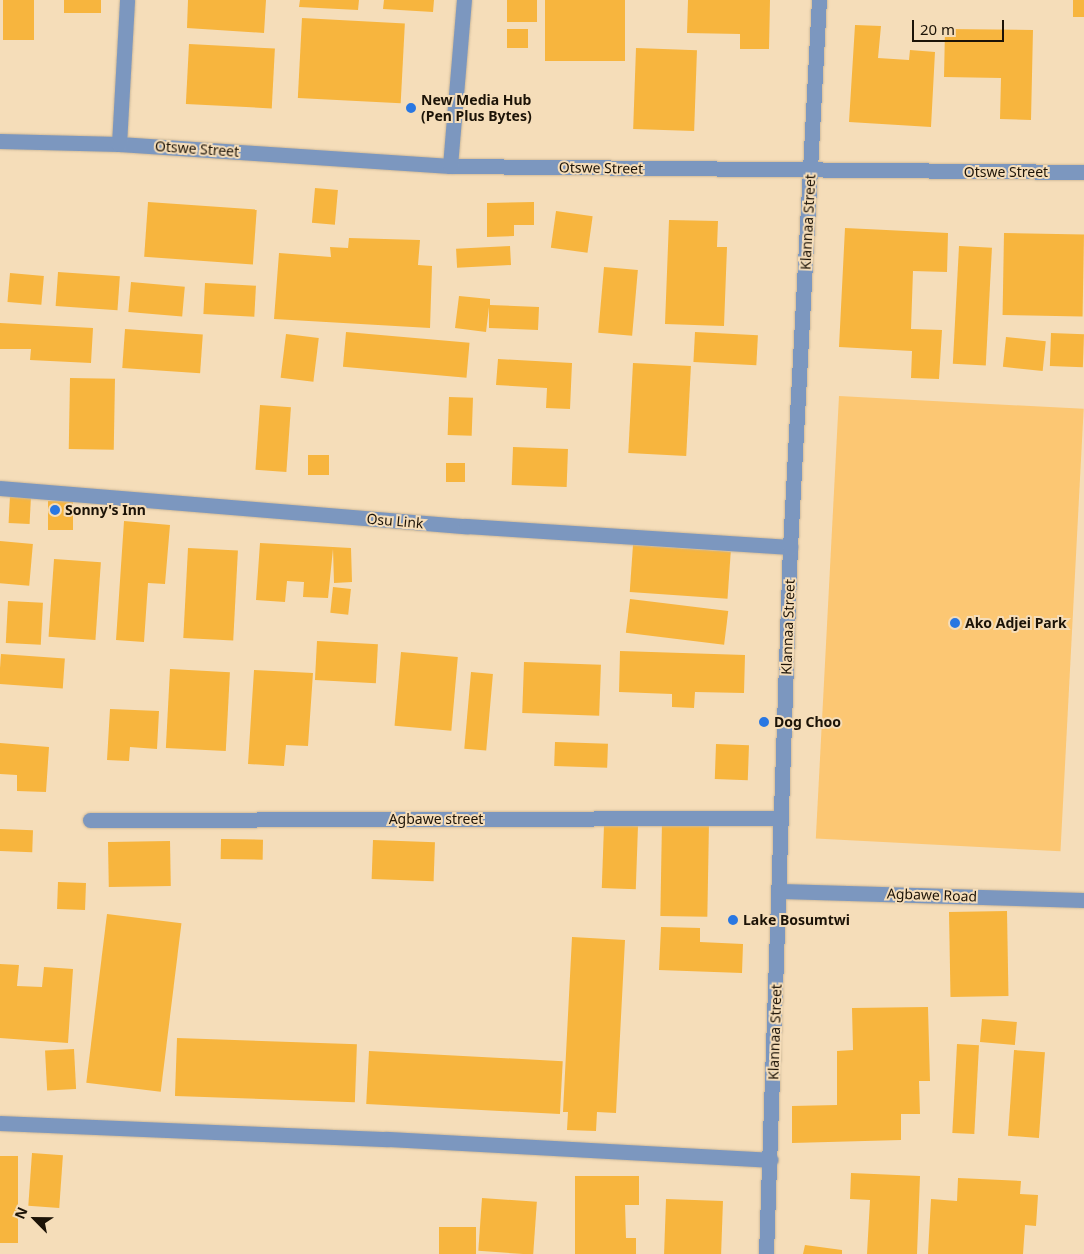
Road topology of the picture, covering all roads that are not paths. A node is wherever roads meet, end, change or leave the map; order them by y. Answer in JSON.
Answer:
{"nodes":[{"id":1,"x":127,"y":0,"type":"edge"},
{"id":2,"x":464,"y":0,"type":"edge"},
{"id":3,"x":819,"y":0,"type":"edge"},
{"id":4,"x":0,"y":141,"type":"edge"},
{"id":5,"x":119,"y":144,"type":"junction"},
{"id":6,"x":450,"y":166,"type":"junction"},
{"id":7,"x":810,"y":170,"type":"junction"},
{"id":8,"x":1084,"y":172,"type":"edge"},
{"id":9,"x":0,"y":488,"type":"edge"},
{"id":10,"x":790,"y":547,"type":"junction"},
{"id":11,"x":782,"y":818,"type":"junction"},
{"id":12,"x":90,"y":820,"type":"dead end"},
{"id":13,"x":780,"y":891,"type":"junction"},
{"id":14,"x":1084,"y":900,"type":"edge"},
{"id":15,"x":0,"y":1123,"type":"edge"},
{"id":16,"x":770,"y":1160,"type":"junction"},
{"id":17,"x":766,"y":1254,"type":"edge"}],
"edges":[{"from":1,"to":5,"type":"street"},
{"from":2,"to":6,"type":"street"},
{"from":3,"to":7,"type":"street","name":"Klannaa Street"},
{"from":4,"to":5,"type":"street","name":"Otswe Street"},
{"from":5,"to":6,"type":"street","name":"Otswe Street"},
{"from":6,"to":7,"type":"street","name":"Otswe Street"},
{"from":7,"to":8,"type":"street","name":"Otswe Street"},
{"from":7,"to":10,"type":"street","name":"Klannaa Street"},
{"from":9,"to":10,"type":"street","name":"Osu Link"},
{"from":10,"to":11,"type":"street","name":"Klannaa Street"},
{"from":11,"to":12,"type":"street","name":"Agbawe street"},
{"from":11,"to":13,"type":"street","name":"Klannaa Street"},
{"from":13,"to":14,"type":"street","name":"Agbawe Road"},
{"from":13,"to":16,"type":"street","name":"Klannaa Street"},
{"from":15,"to":16,"type":"street"},
{"from":16,"to":17,"type":"street","name":"Klannaa Street"}]}
